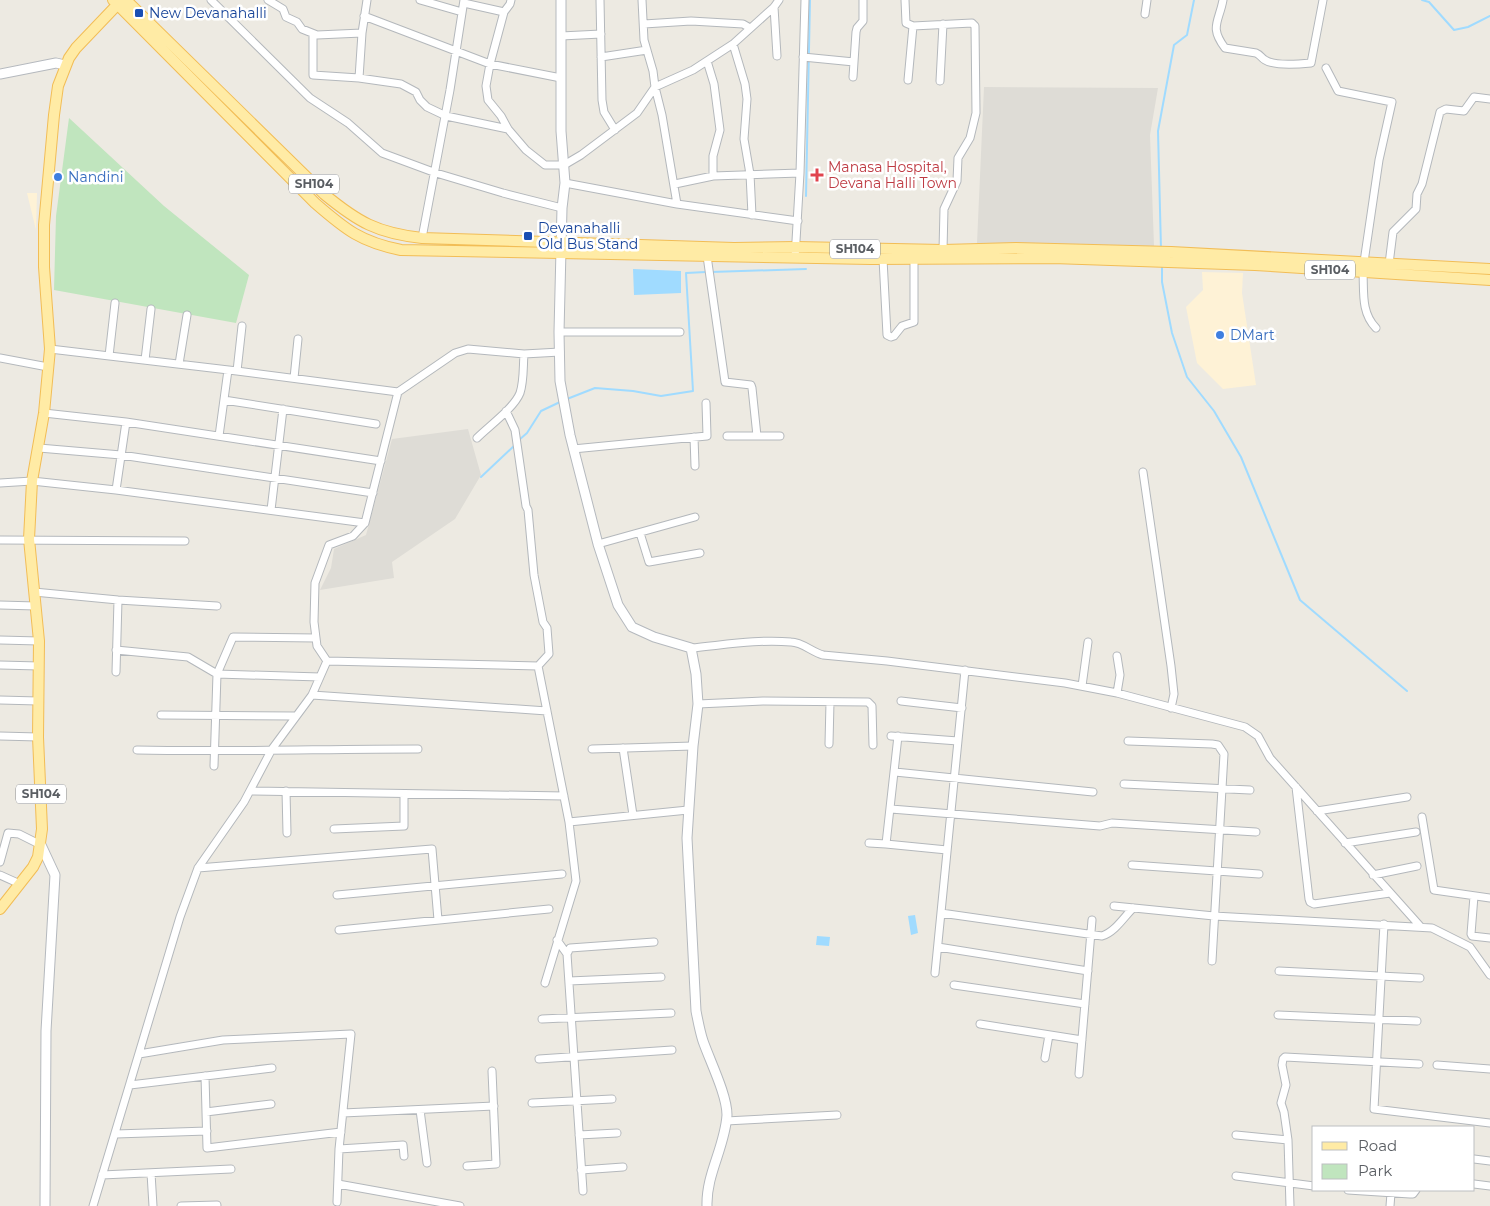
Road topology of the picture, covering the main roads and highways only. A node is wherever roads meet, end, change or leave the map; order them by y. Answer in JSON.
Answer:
{"nodes":[{"id":1,"x":119,"y":1,"type":"edge"},
{"id":2,"x":1148,"y":256,"type":"junction"},
{"id":3,"x":1364,"y":267,"type":"junction"},
{"id":4,"x":1490,"y":269,"type":"edge"},
{"id":5,"x":1490,"y":280,"type":"edge"},
{"id":6,"x":0,"y":909,"type":"edge"}],
"edges":[{"from":1,"to":2,"type":"main road","number":"SH104"},
{"from":1,"to":2,"type":"main road","number":"SH104"},
{"from":1,"to":6,"type":"main road","number":"SH104"},
{"from":2,"to":3,"type":"main road","number":"SH104"},
{"from":3,"to":4,"type":"main road","number":"SH104"},
{"from":3,"to":5,"type":"main road","number":"SH104"}]}
